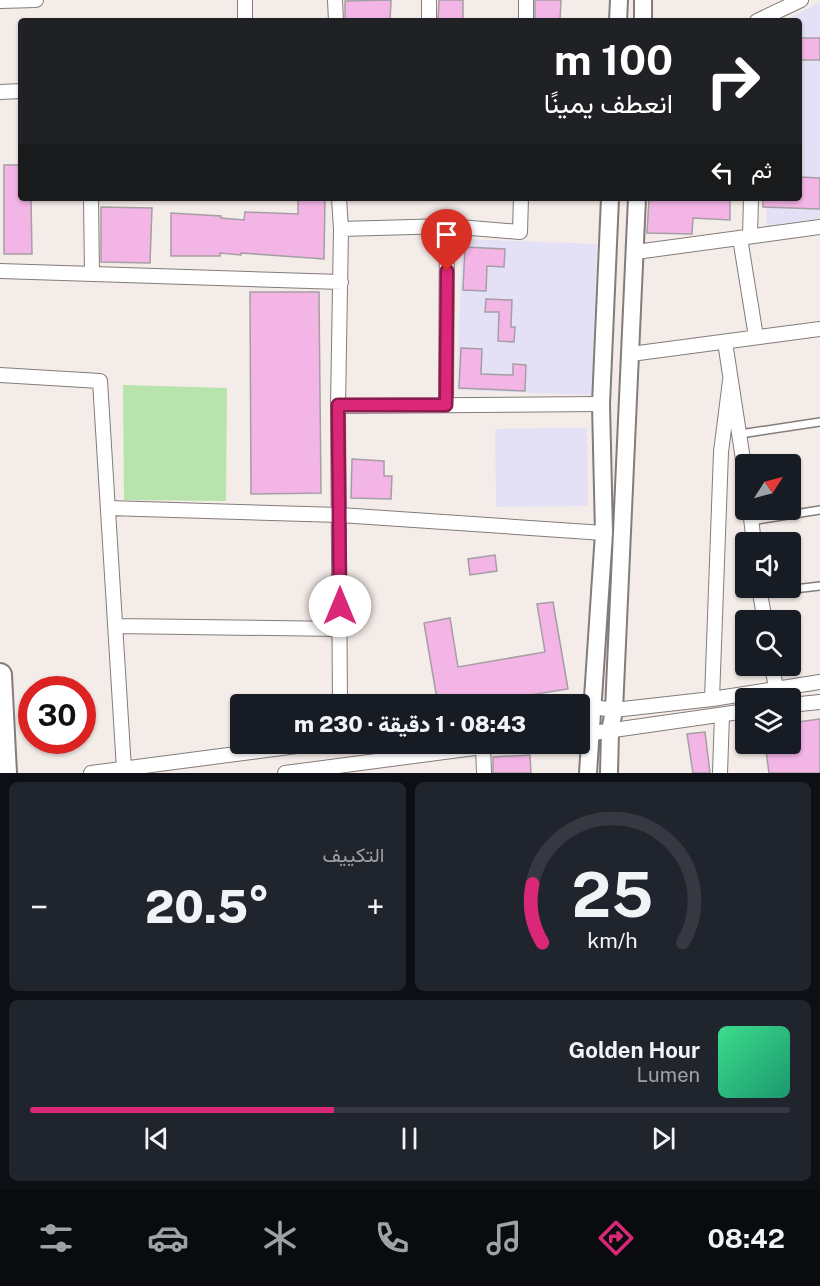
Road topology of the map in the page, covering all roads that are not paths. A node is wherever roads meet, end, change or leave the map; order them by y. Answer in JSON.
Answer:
{"nodes":[{"id":1,"x":36,"y":0,"type":"edge"},
{"id":2,"x":245,"y":0,"type":"edge"},
{"id":3,"x":335,"y":0,"type":"edge"},
{"id":4,"x":429,"y":0,"type":"edge"},
{"id":5,"x":526,"y":0,"type":"edge"},
{"id":6,"x":619,"y":0,"type":"edge"},
{"id":7,"x":643,"y":0,"type":"edge"},
{"id":8,"x":0,"y":1,"type":"edge"},
{"id":9,"x":796,"y":1,"type":"edge"},
{"id":10,"x":245,"y":18,"type":"edge"},
{"id":11,"x":336,"y":18,"type":"edge"},
{"id":12,"x":429,"y":18,"type":"edge"},
{"id":13,"x":526,"y":18,"type":"edge"},
{"id":14,"x":618,"y":18,"type":"edge"},
{"id":15,"x":643,"y":18,"type":"edge"},
{"id":16,"x":763,"y":18,"type":"edge"},
{"id":17,"x":18,"y":91,"type":"edge"},
{"id":18,"x":0,"y":92,"type":"edge"},
{"id":19,"x":91,"y":201,"type":"edge"},
{"id":20,"x":339,"y":201,"type":"edge"},
{"id":21,"x":521,"y":201,"type":"edge"},
{"id":22,"x":610,"y":201,"type":"edge"},
{"id":23,"x":637,"y":201,"type":"edge"},
{"id":24,"x":751,"y":201,"type":"edge"},
{"id":25,"x":447,"y":226,"type":"junction"},
{"id":26,"x":820,"y":227,"type":"edge"},
{"id":27,"x":341,"y":229,"type":"junction"},
{"id":28,"x":745,"y":237,"type":"junction"},
{"id":29,"x":636,"y":252,"type":"junction"},
{"id":30,"x":0,"y":271,"type":"edge"},
{"id":31,"x":92,"y":273,"type":"junction"},
{"id":32,"x":340,"y":282,"type":"junction"},
{"id":33,"x":820,"y":329,"type":"edge"},
{"id":34,"x":756,"y":338,"type":"junction"},
{"id":35,"x":725,"y":342,"type":"junction"},
{"id":36,"x":631,"y":354,"type":"junction"},
{"id":37,"x":0,"y":375,"type":"edge"},
{"id":38,"x":730,"y":381,"type":"junction"},
{"id":39,"x":601,"y":404,"type":"junction"},
{"id":40,"x":338,"y":405,"type":"junction"},
{"id":41,"x":446,"y":405,"type":"junction"},
{"id":42,"x":820,"y":422,"type":"edge"},
{"id":43,"x":740,"y":434,"type":"junction"},
{"id":44,"x":743,"y":454,"type":"edge"},
{"id":45,"x":108,"y":507,"type":"junction"},
{"id":46,"x":820,"y":510,"type":"edge"},
{"id":47,"x":801,"y":511,"type":"edge"},
{"id":48,"x":340,"y":515,"type":"junction"},
{"id":49,"x":604,"y":533,"type":"junction"},
{"id":50,"x":820,"y":586,"type":"edge"},
{"id":51,"x":801,"y":588,"type":"edge"},
{"id":52,"x":116,"y":626,"type":"junction"},
{"id":53,"x":340,"y":629,"type":"junction"},
{"id":54,"x":0,"y":675,"type":"edge"},
{"id":55,"x":774,"y":676,"type":"edge"},
{"id":56,"x":820,"y":682,"type":"edge"},
{"id":57,"x":776,"y":688,"type":"joint"},
{"id":58,"x":340,"y":694,"type":"edge"},
{"id":59,"x":587,"y":694,"type":"edge"},
{"id":60,"x":735,"y":695,"type":"edge"},
{"id":61,"x":712,"y":699,"type":"junction"},
{"id":62,"x":820,"y":702,"type":"edge"},
{"id":63,"x":801,"y":704,"type":"edge"},
{"id":64,"x":590,"y":708,"type":"edge"},
{"id":65,"x":614,"y":710,"type":"junction"},
{"id":66,"x":735,"y":713,"type":"edge"},
{"id":67,"x":722,"y":715,"type":"junction"},
{"id":68,"x":610,"y":732,"type":"junction"},
{"id":69,"x":590,"y":734,"type":"edge"},
{"id":70,"x":237,"y":754,"type":"edge"},
{"id":71,"x":430,"y":754,"type":"edge"},
{"id":72,"x":483,"y":754,"type":"edge"},
{"id":73,"x":586,"y":754,"type":"edge"},
{"id":74,"x":124,"y":769,"type":"junction"},
{"id":75,"x":5,"y":773,"type":"edge"},
{"id":76,"x":91,"y":773,"type":"edge"},
{"id":77,"x":285,"y":773,"type":"edge"},
{"id":78,"x":484,"y":773,"type":"edge"},
{"id":79,"x":588,"y":773,"type":"edge"},
{"id":80,"x":609,"y":773,"type":"edge"},
{"id":81,"x":720,"y":773,"type":"edge"}],
"edges":[{"from":1,"to":8,"type":"street"},
{"from":2,"to":10,"type":"street"},
{"from":3,"to":11,"type":"street"},
{"from":4,"to":12,"type":"street"},
{"from":5,"to":13,"type":"street"},
{"from":6,"to":14,"type":"street"},
{"from":7,"to":15,"type":"street"},
{"from":9,"to":16,"type":"street"},
{"from":17,"to":18,"type":"street"},
{"from":19,"to":31,"type":"street"},
{"from":20,"to":27,"type":"street"},
{"from":21,"to":25,"type":"street"},
{"from":22,"to":39,"type":"street"},
{"from":23,"to":29,"type":"street"},
{"from":24,"to":28,"type":"street"},
{"from":25,"to":27,"type":"street"},
{"from":25,"to":41,"type":"street"},
{"from":26,"to":28,"type":"street"},
{"from":27,"to":32,"type":"street"},
{"from":28,"to":29,"type":"street"},
{"from":28,"to":34,"type":"street"},
{"from":29,"to":36,"type":"street"},
{"from":30,"to":31,"type":"street"},
{"from":31,"to":32,"type":"street"},
{"from":32,"to":40,"type":"street"},
{"from":33,"to":34,"type":"street"},
{"from":34,"to":35,"type":"street"},
{"from":35,"to":36,"type":"street"},
{"from":35,"to":38,"type":"street"},
{"from":36,"to":65,"type":"street"},
{"from":37,"to":45,"type":"street"},
{"from":38,"to":43,"type":"street"},
{"from":38,"to":61,"type":"street"},
{"from":39,"to":41,"type":"street"},
{"from":39,"to":49,"type":"street"},
{"from":40,"to":41,"type":"street"},
{"from":40,"to":48,"type":"street"},
{"from":42,"to":43,"type":"lane"},
{"from":43,"to":44,"type":"street"},
{"from":45,"to":48,"type":"street"},
{"from":45,"to":52,"type":"street"},
{"from":46,"to":47,"type":"lane"},
{"from":48,"to":49,"type":"street"},
{"from":48,"to":53,"type":"street"},
{"from":49,"to":59,"type":"street"},
{"from":50,"to":51,"type":"lane"},
{"from":52,"to":53,"type":"street"},
{"from":52,"to":74,"type":"street"},
{"from":53,"to":58,"type":"street"},
{"from":54,"to":75,"type":"highway"},
{"from":55,"to":57,"type":"street"},
{"from":56,"to":57,"type":"street"},
{"from":60,"to":61,"type":"street"},
{"from":61,"to":65,"type":"street"},
{"from":62,"to":63,"type":"street"},
{"from":64,"to":65,"type":"street"},
{"from":65,"to":68,"type":"street"},
{"from":66,"to":67,"type":"street"},
{"from":67,"to":68,"type":"street"},
{"from":67,"to":81,"type":"street"},
{"from":68,"to":69,"type":"street"},
{"from":68,"to":80,"type":"street"},
{"from":70,"to":74,"type":"street"},
{"from":71,"to":77,"type":"street"},
{"from":72,"to":78,"type":"street"},
{"from":73,"to":79,"type":"street"},
{"from":74,"to":76,"type":"street"}]}
